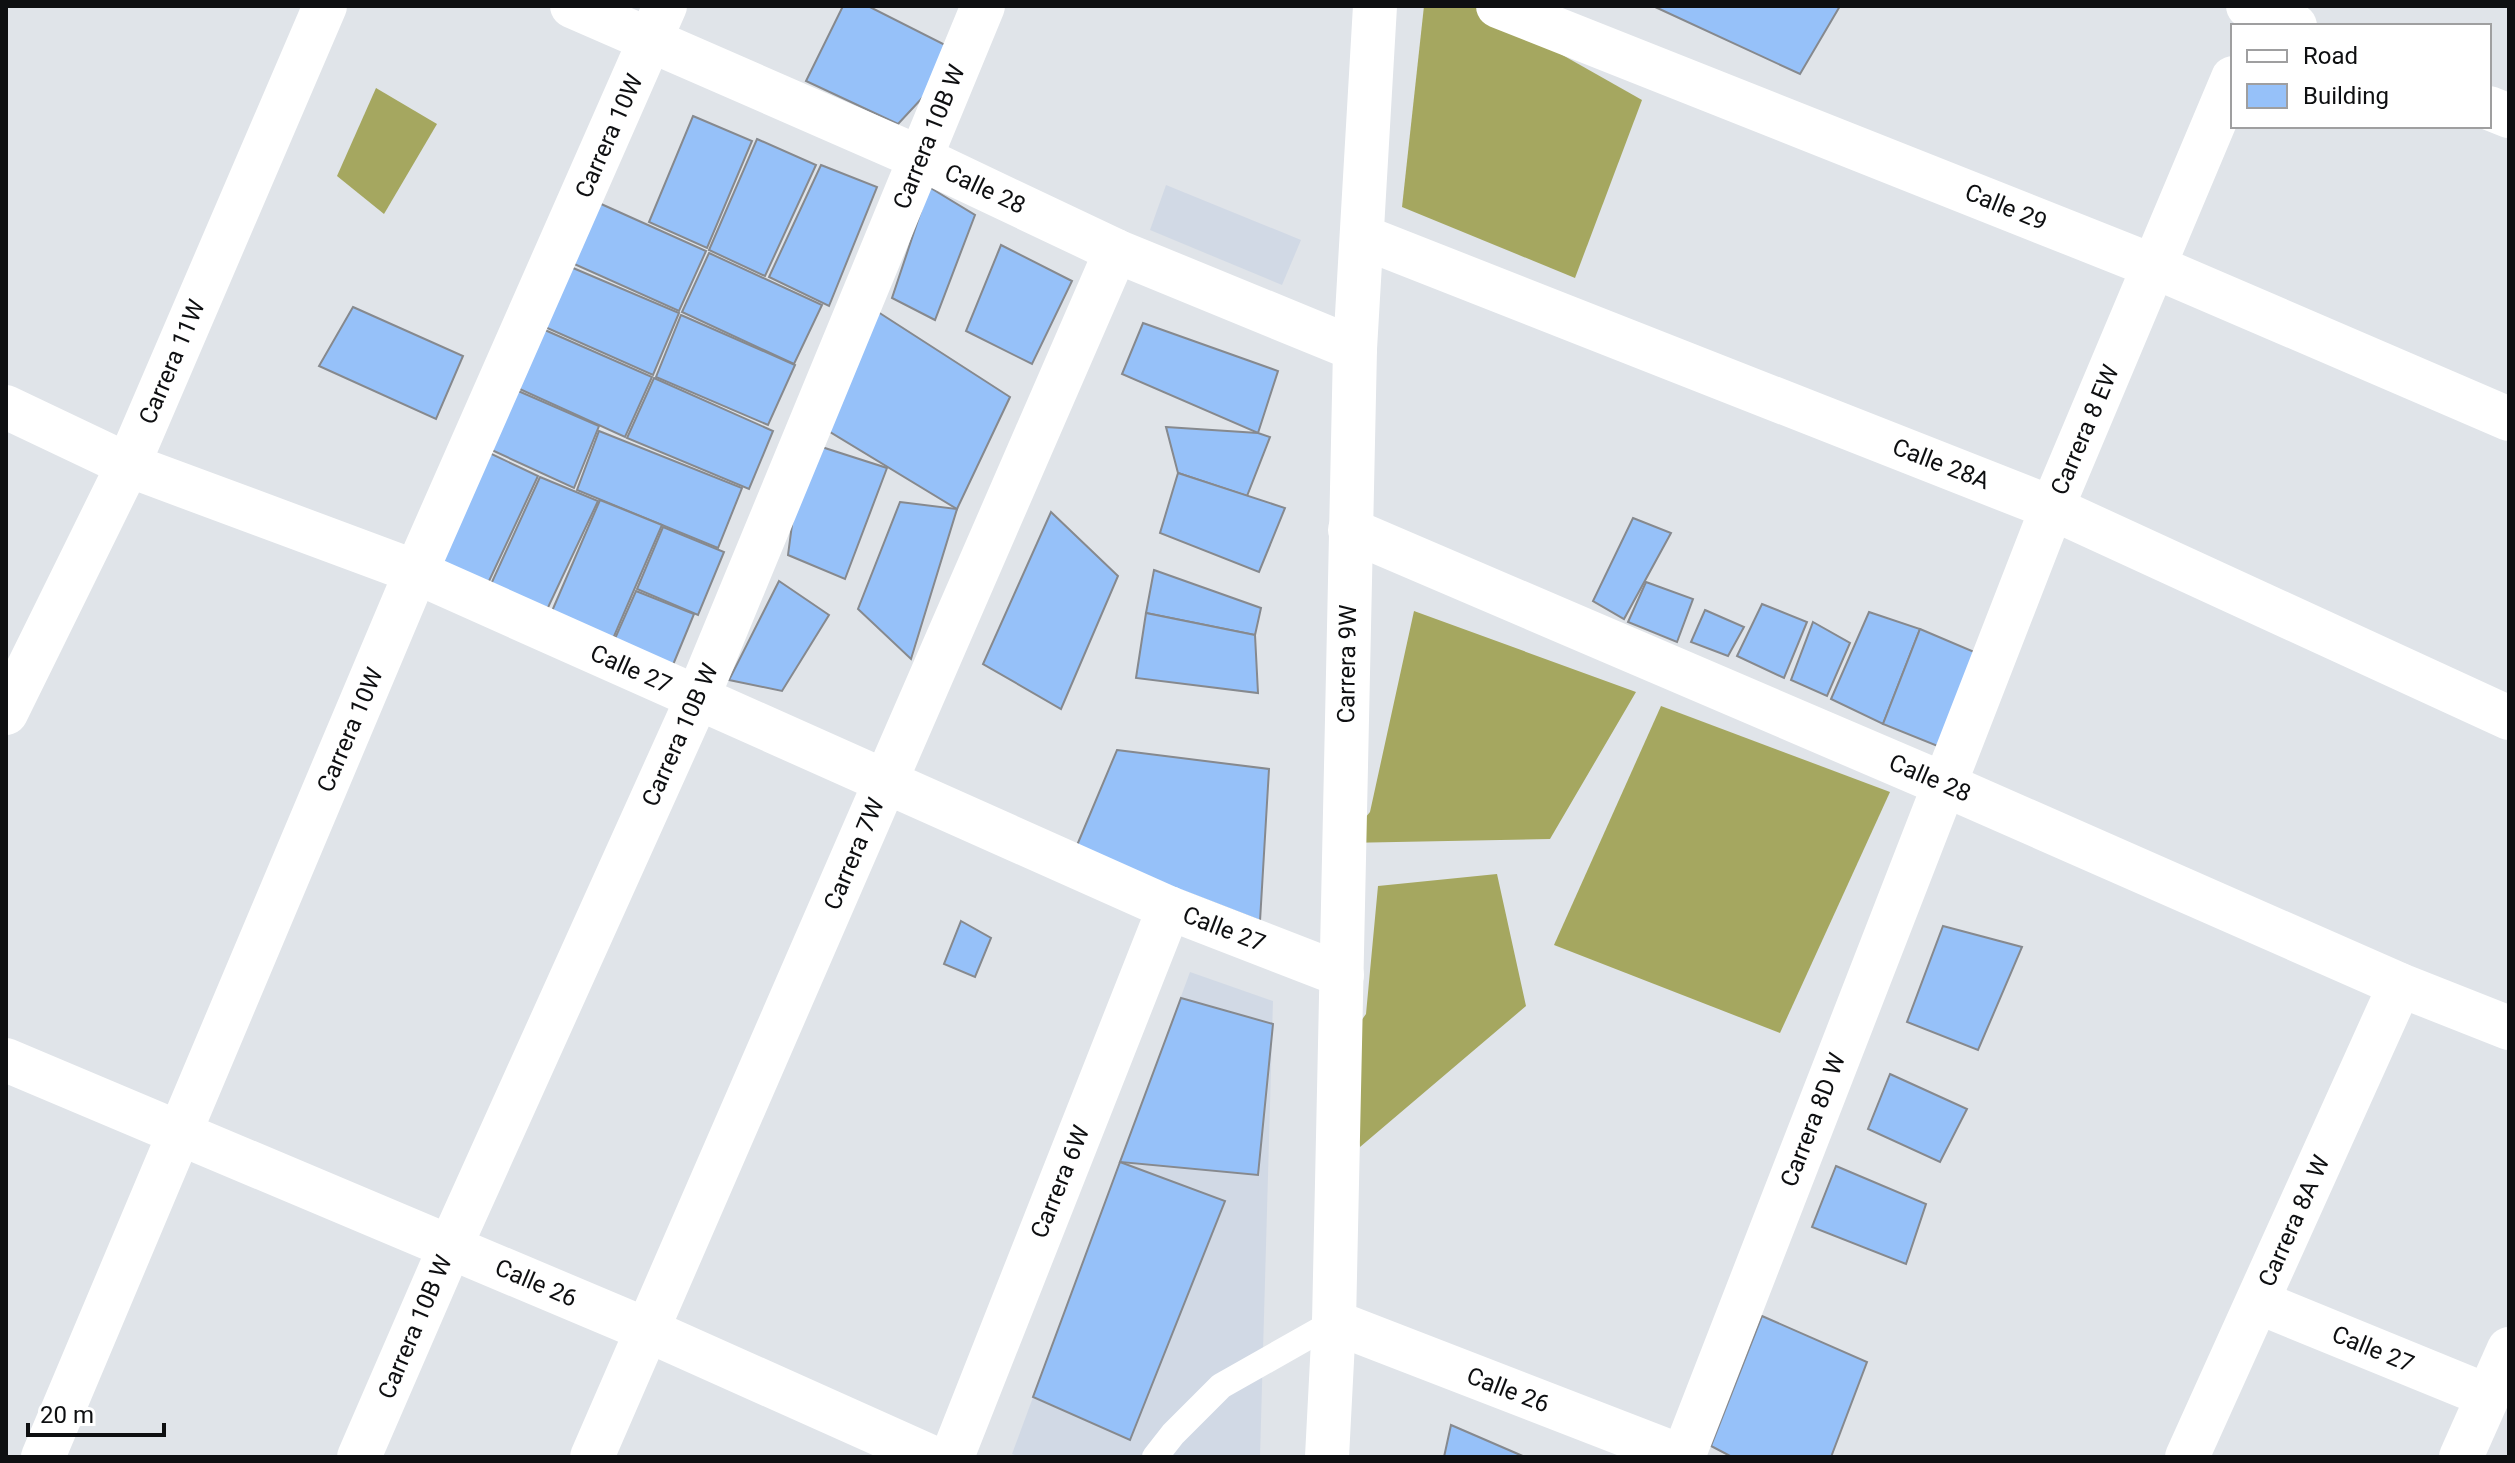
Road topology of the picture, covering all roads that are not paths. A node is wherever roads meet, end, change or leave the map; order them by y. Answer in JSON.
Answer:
{"nodes":[{"id":1,"x":325,"y":6,"type":"edge"},
{"id":2,"x":572,"y":6,"type":"edge"},
{"id":3,"x":983,"y":6,"type":"edge"},
{"id":4,"x":1375,"y":6,"type":"edge"},
{"id":5,"x":1498,"y":6,"type":"edge"},
{"id":6,"x":658,"y":23,"type":"edge"},
{"id":7,"x":2231,"y":83,"type":"edge"},
{"id":8,"x":920,"y":158,"type":"junction"},
{"id":9,"x":1363,"y":237,"type":"junction"},
{"id":10,"x":1116,"y":251,"type":"junction"},
{"id":11,"x":2153,"y":266,"type":"junction"},
{"id":12,"x":1355,"y":349,"type":"junction"},
{"id":13,"x":6,"y":407,"type":"edge"},
{"id":14,"x":2509,"y":419,"type":"edge"},
{"id":15,"x":128,"y":465,"type":"junction"},
{"id":16,"x":2052,"y":508,"type":"junction"},
{"id":17,"x":1350,"y":530,"type":"junction"},
{"id":18,"x":416,"y":572,"type":"junction"},
{"id":19,"x":697,"y":699,"type":"junction"},
{"id":20,"x":6,"y":713,"type":"edge"},
{"id":21,"x":2509,"y":718,"type":"edge"},
{"id":22,"x":886,"y":780,"type":"junction"},
{"id":23,"x":1943,"y":784,"type":"junction"},
{"id":24,"x":1169,"y":908,"type":"junction"},
{"id":25,"x":1342,"y":975,"type":"junction"},
{"id":26,"x":2400,"y":985,"type":"junction"},
{"id":27,"x":2509,"y":1028,"type":"edge"},
{"id":28,"x":6,"y":1060,"type":"edge"},
{"id":29,"x":181,"y":1131,"type":"junction"},
{"id":30,"x":450,"y":1247,"type":"junction"},
{"id":31,"x":2258,"y":1302,"type":"junction"},
{"id":32,"x":1334,"y":1322,"type":"junction"},
{"id":33,"x":647,"y":1330,"type":"junction"},
{"id":34,"x":2509,"y":1349,"type":"edge"},
{"id":35,"x":2488,"y":1396,"type":"junction"},
{"id":36,"x":43,"y":1457,"type":"edge"},
{"id":37,"x":359,"y":1457,"type":"edge"},
{"id":38,"x":592,"y":1457,"type":"edge"},
{"id":39,"x":931,"y":1457,"type":"edge"},
{"id":40,"x":952,"y":1457,"type":"edge"},
{"id":41,"x":1155,"y":1457,"type":"edge"},
{"id":42,"x":1327,"y":1457,"type":"edge"},
{"id":43,"x":1683,"y":1457,"type":"edge"},
{"id":44,"x":2187,"y":1457,"type":"edge"},
{"id":45,"x":2461,"y":1457,"type":"edge"}],
"edges":[{"from":1,"to":15,"type":"street","name":"Carrera 11W"},
{"from":2,"to":6,"type":"street","name":"Calle 28"},
{"from":3,"to":8,"type":"street","name":"Carrera 10B W"},
{"from":4,"to":9,"type":"street","name":"Carrera 9W"},
{"from":5,"to":11,"type":"street","name":"Calle 29"},
{"from":6,"to":8,"type":"street","name":"Calle 28"},
{"from":6,"to":18,"type":"street","name":"Carrera 10W"},
{"from":7,"to":11,"type":"street","name":"Carrera 8 EW"},
{"from":8,"to":10,"type":"street","name":"Calle 28"},
{"from":8,"to":19,"type":"street","name":"Carrera 10B W"},
{"from":9,"to":12,"type":"street","name":"Carrera 9W"},
{"from":9,"to":16,"type":"street","name":"Calle 28A"},
{"from":10,"to":12,"type":"street","name":"Calle 28"},
{"from":10,"to":22,"type":"street","name":"Carrera 7W"},
{"from":11,"to":14,"type":"street","name":"Calle 29"},
{"from":11,"to":16,"type":"street","name":"Carrera 8 EW"},
{"from":12,"to":17,"type":"street","name":"Carrera 9W"},
{"from":13,"to":15,"type":"street","name":"Calle 27"},
{"from":15,"to":18,"type":"street","name":"Calle 27"},
{"from":15,"to":20,"type":"street","name":"Carrera 11W"},
{"from":16,"to":21,"type":"street","name":"Calle 28A"},
{"from":16,"to":23,"type":"street","name":"Carrera 8 EW"},
{"from":17,"to":23,"type":"street","name":"Calle 28"},
{"from":17,"to":25,"type":"street","name":"Carrera 9W"},
{"from":18,"to":19,"type":"street","name":"Calle 27"},
{"from":18,"to":29,"type":"street","name":"Carrera 10W"},
{"from":19,"to":22,"type":"street","name":"Calle 27"},
{"from":19,"to":30,"type":"street","name":"Carrera 10B W"},
{"from":22,"to":24,"type":"street","name":"Calle 27"},
{"from":22,"to":33,"type":"street","name":"Carrera 7W"},
{"from":23,"to":26,"type":"street","name":"Calle 28"},
{"from":23,"to":43,"type":"street","name":"Carrera 8D W"},
{"from":24,"to":25,"type":"street","name":"Calle 27"},
{"from":24,"to":40,"type":"street","name":"Carrera 6W"},
{"from":25,"to":32,"type":"street","name":"Carrera 9W"},
{"from":26,"to":27,"type":"street","name":"Calle 28"},
{"from":26,"to":31,"type":"street","name":"Carrera 8A W"},
{"from":28,"to":29,"type":"street","name":"Calle 26"},
{"from":29,"to":30,"type":"street","name":"Calle 26"},
{"from":29,"to":36,"type":"street","name":"Carrera 10W"},
{"from":30,"to":33,"type":"street","name":"Calle 26"},
{"from":30,"to":37,"type":"street","name":"Carrera 10B W"},
{"from":31,"to":35,"type":"street","name":"Calle 27"},
{"from":31,"to":44,"type":"street","name":"Carrera 8A W"},
{"from":32,"to":41,"type":"lane"},
{"from":32,"to":42,"type":"street","name":"Carrera 9W"},
{"from":32,"to":43,"type":"street","name":"Calle 26"},
{"from":33,"to":38,"type":"street","name":"Carrera 7W"},
{"from":33,"to":39,"type":"street","name":"Calle 26"},
{"from":34,"to":35,"type":"street"},
{"from":35,"to":45,"type":"street"}]}
